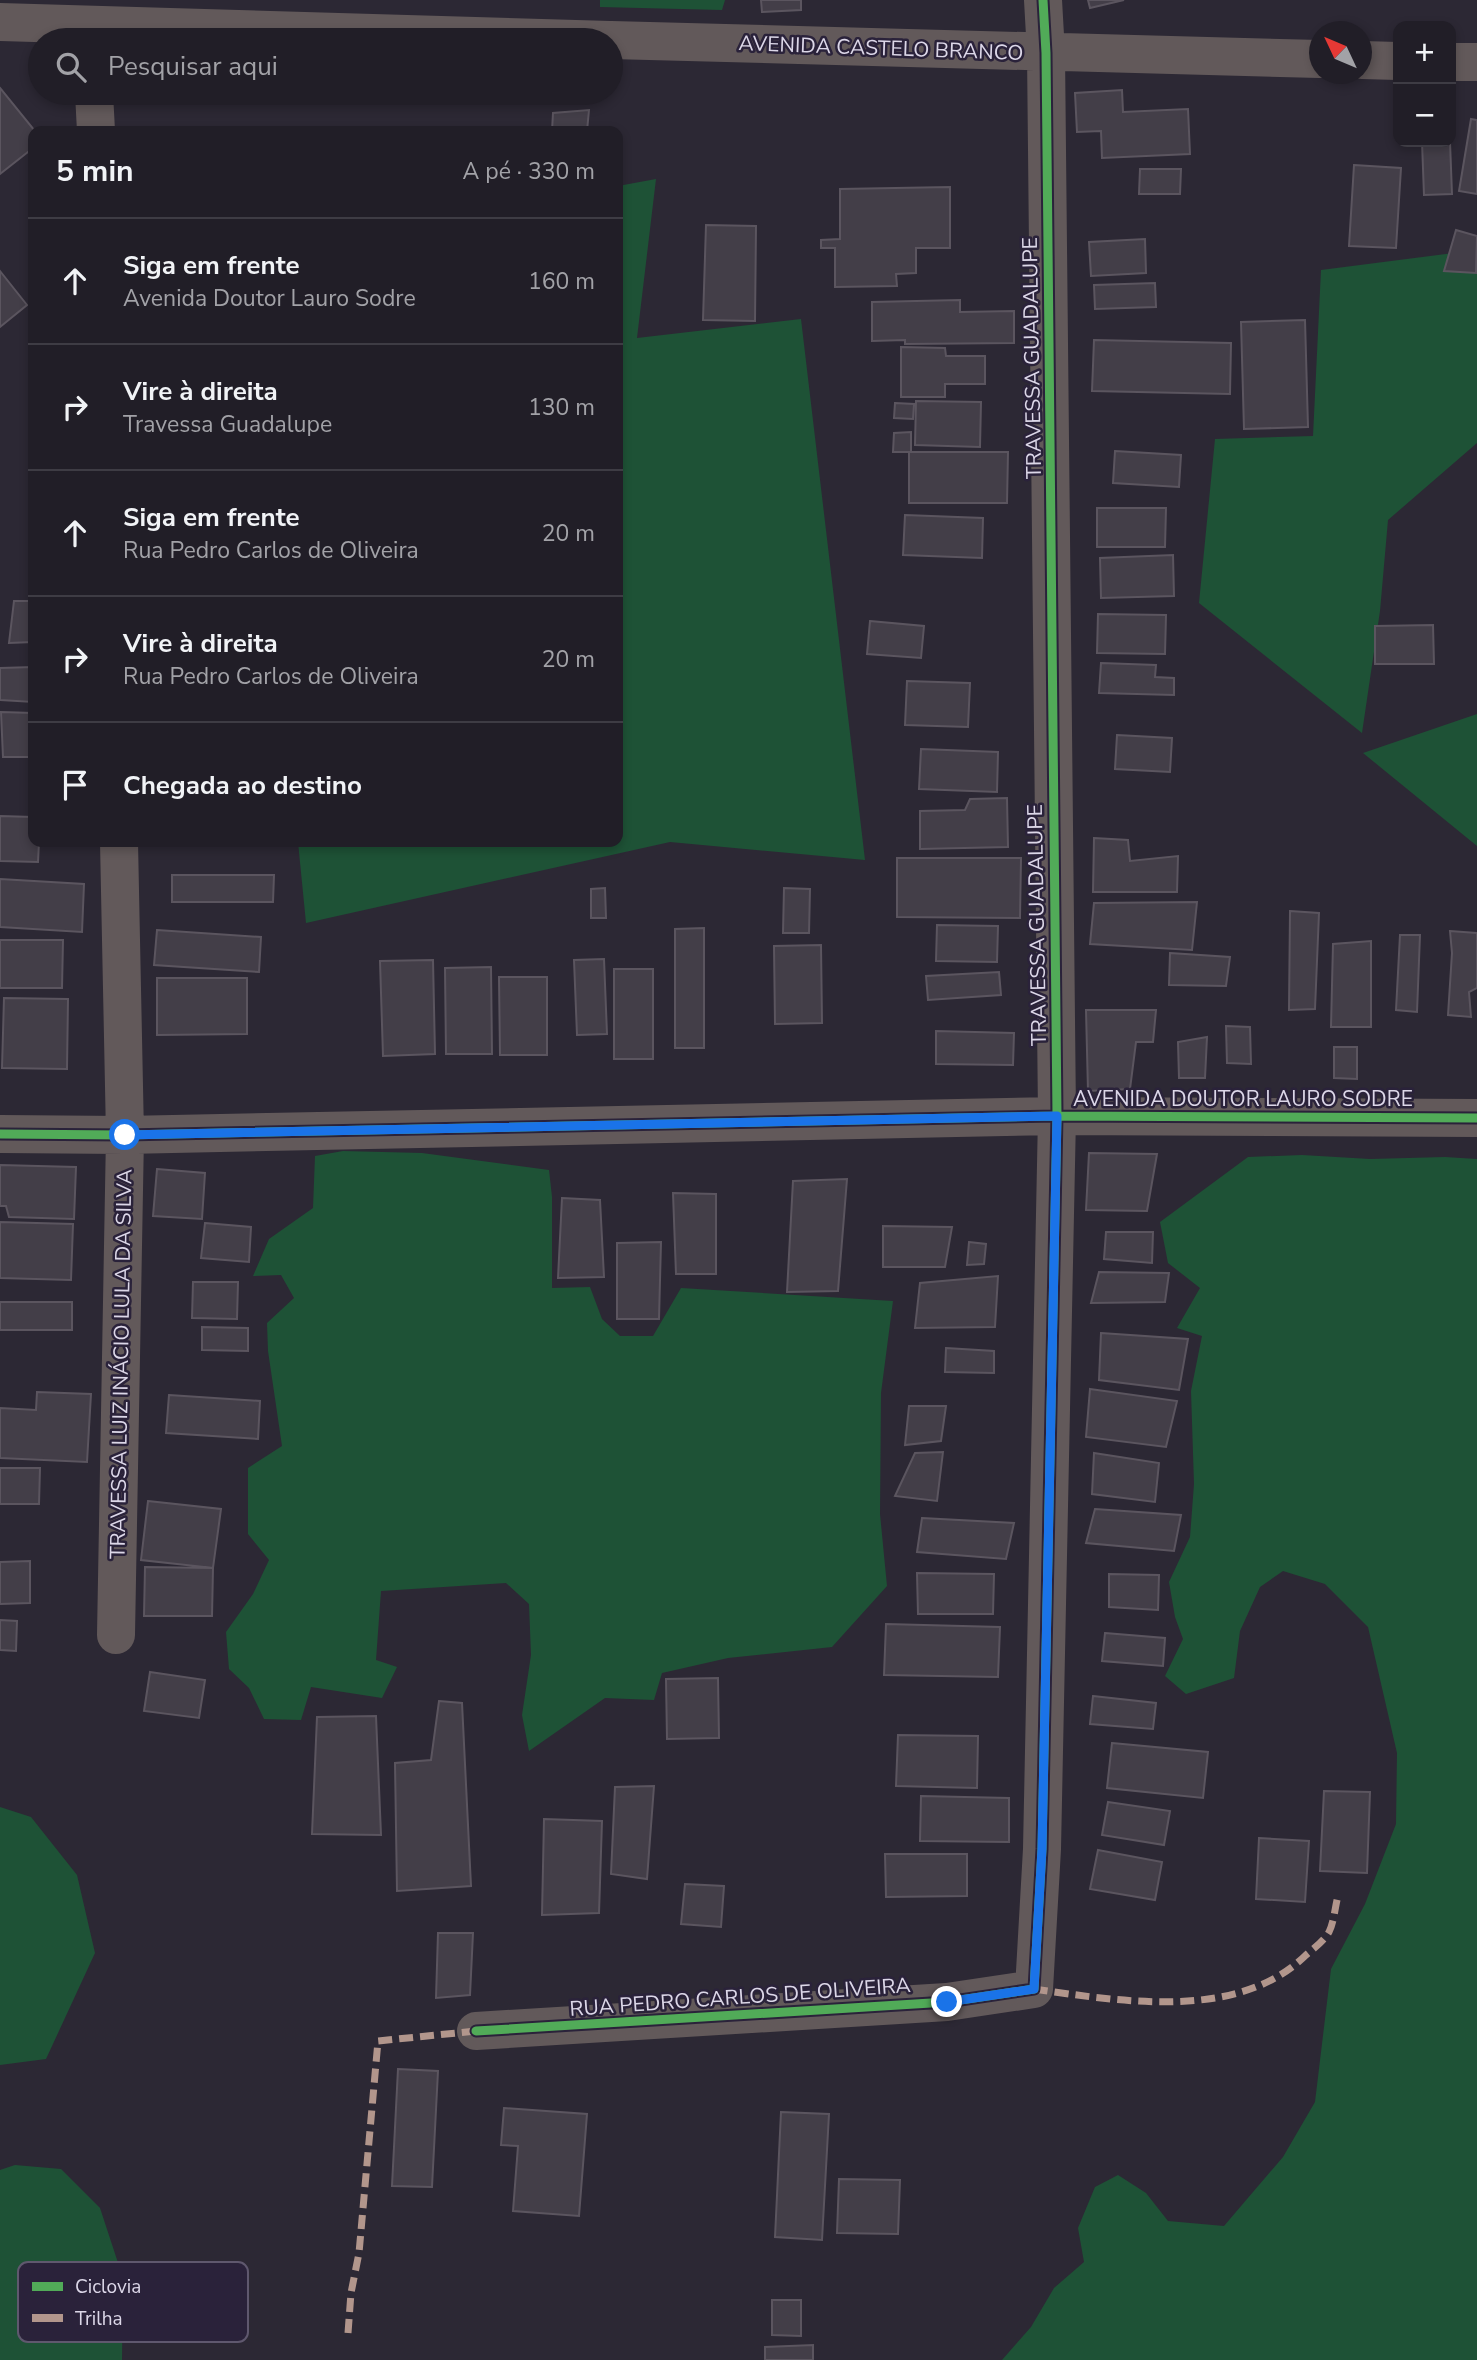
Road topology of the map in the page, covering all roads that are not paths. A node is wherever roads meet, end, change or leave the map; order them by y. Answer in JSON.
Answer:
{"nodes":[{"id":1,"x":1043,"y":0,"type":"edge"},
{"id":2,"x":0,"y":22,"type":"edge"},
{"id":3,"x":90,"y":22,"type":"edge"},
{"id":4,"x":264,"y":28,"type":"edge"},
{"id":5,"x":623,"y":40,"type":"edge"},
{"id":6,"x":1046,"y":53,"type":"junction"},
{"id":7,"x":1309,"y":59,"type":"edge"},
{"id":8,"x":1372,"y":60,"type":"edge"},
{"id":9,"x":1393,"y":61,"type":"edge"},
{"id":10,"x":1456,"y":62,"type":"edge"},
{"id":11,"x":1477,"y":62,"type":"edge"},
{"id":12,"x":95,"y":105,"type":"edge"},
{"id":13,"x":96,"y":126,"type":"edge"},
{"id":14,"x":119,"y":847,"type":"edge"},
{"id":15,"x":1057,"y":1116,"type":"junction"},
{"id":16,"x":1477,"y":1118,"type":"edge"},
{"id":17,"x":0,"y":1134,"type":"edge"},
{"id":18,"x":125,"y":1135,"type":"junction"},
{"id":19,"x":116,"y":1635,"type":"dead end"},
{"id":20,"x":1042,"y":1849,"type":"joint"},
{"id":21,"x":476,"y":2031,"type":"dead end"}],
"edges":[{"from":1,"to":6,"type":"street","name":"TRAVESSA GUADALUPE"},
{"from":2,"to":3,"type":"street","name":"AVENIDA CASTELO BRANCO"},
{"from":3,"to":4,"type":"street","name":"AVENIDA CASTELO BRANCO"},
{"from":5,"to":6,"type":"street","name":"AVENIDA CASTELO BRANCO"},
{"from":6,"to":7,"type":"street","name":"AVENIDA CASTELO BRANCO"},
{"from":6,"to":15,"type":"street","name":"TRAVESSA GUADALUPE"},
{"from":8,"to":9,"type":"street"},
{"from":10,"to":11,"type":"street"},
{"from":12,"to":13,"type":"street"},
{"from":14,"to":18,"type":"street","name":"TRAVESSA LUIZ INÁCIO LULA DA SILVA"},
{"from":15,"to":16,"type":"street","name":"AVENIDA DOUTOR LAURO SODRE"},
{"from":15,"to":18,"type":"street","name":"AVENIDA DOUTOR LAURO SODRE"},
{"from":15,"to":20,"type":"street","name":"TRAVESSA GUADALUPE"},
{"from":17,"to":18,"type":"street","name":"AVENIDA DOUTOR LAURO SODRE"},
{"from":18,"to":19,"type":"street","name":"TRAVESSA LUIZ INÁCIO LULA DA SILVA"},
{"from":20,"to":21,"type":"street","name":"RUA PEDRO CARLOS DE OLIVEIRA"}]}
